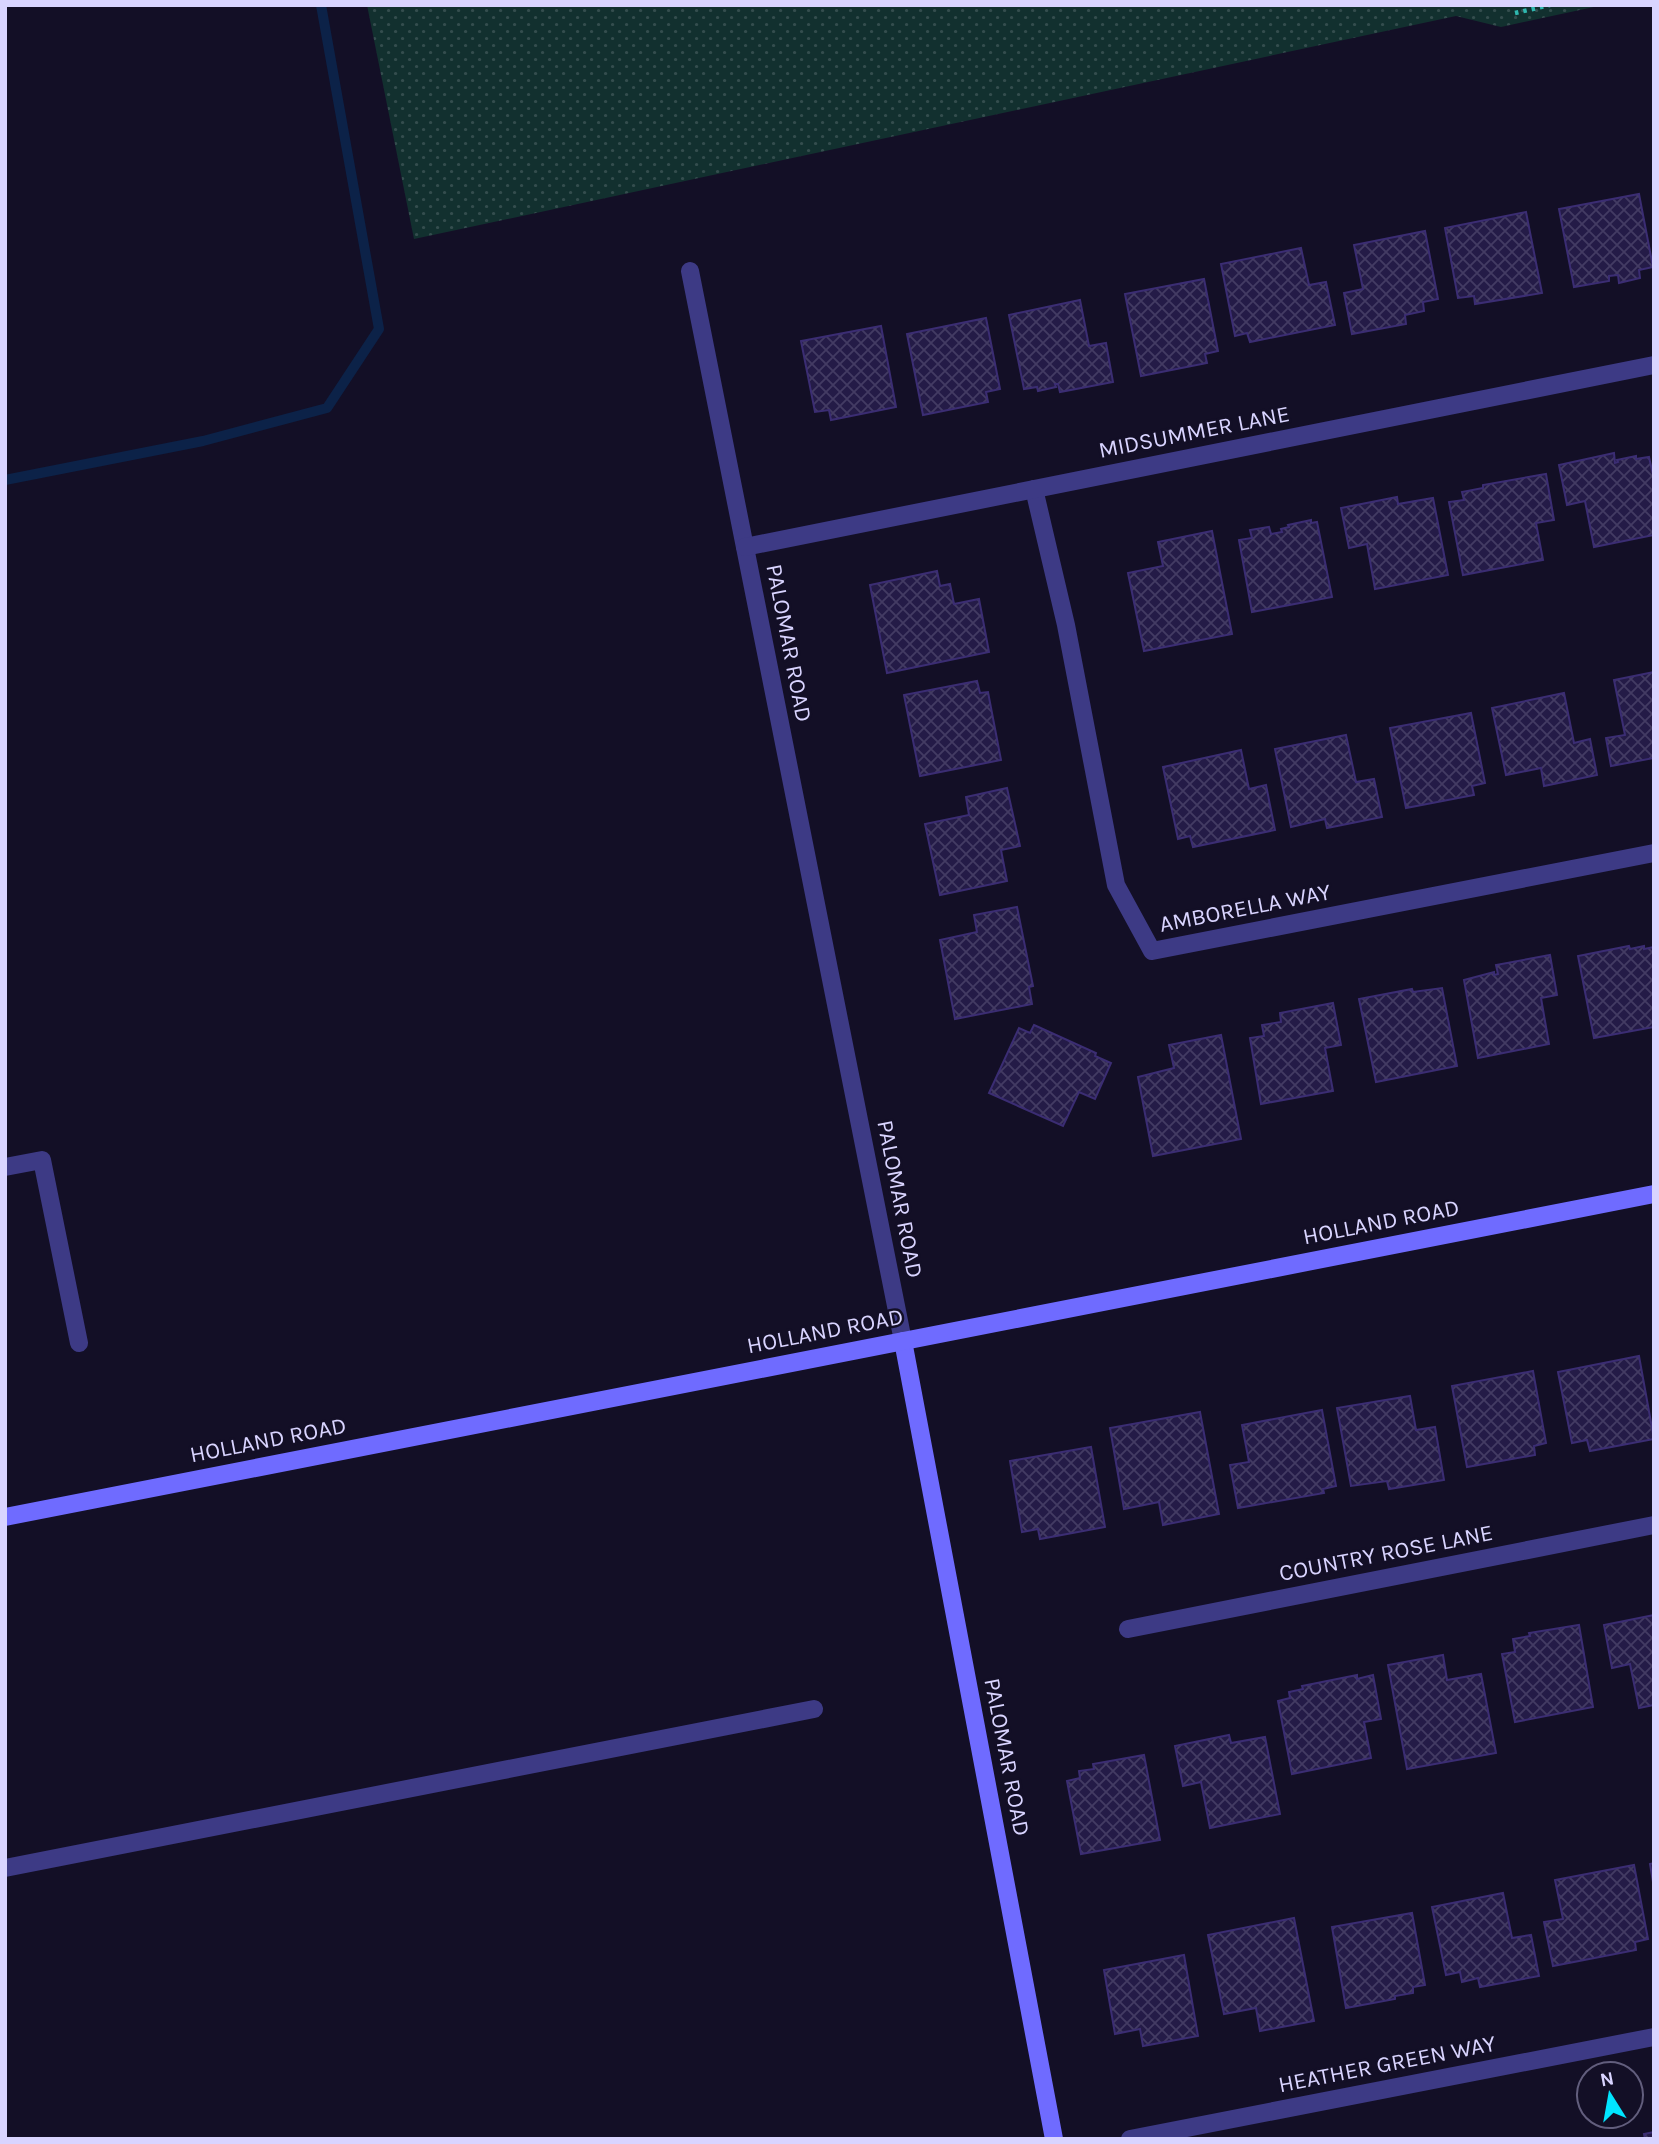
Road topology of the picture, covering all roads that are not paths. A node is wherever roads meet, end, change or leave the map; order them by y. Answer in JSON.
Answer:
{"nodes":[{"id":1,"x":690,"y":271,"type":"dead end"},
{"id":2,"x":1654,"y":365,"type":"edge"},
{"id":3,"x":1034,"y":489,"type":"junction"},
{"id":4,"x":745,"y":547,"type":"junction"},
{"id":5,"x":1654,"y":853,"type":"edge"},
{"id":6,"x":5,"y":1167,"type":"edge"},
{"id":7,"x":1654,"y":1194,"type":"edge"},
{"id":8,"x":903,"y":1341,"type":"junction"},
{"id":9,"x":79,"y":1343,"type":"dead end"},
{"id":10,"x":5,"y":1517,"type":"edge"},
{"id":11,"x":1654,"y":1525,"type":"edge"},
{"id":12,"x":1128,"y":1629,"type":"dead end"},
{"id":13,"x":814,"y":1709,"type":"dead end"},
{"id":14,"x":5,"y":1868,"type":"edge"},
{"id":15,"x":1654,"y":2037,"type":"edge"},
{"id":16,"x":1054,"y":2139,"type":"edge"},
{"id":17,"x":1130,"y":2139,"type":"edge"}],
"edges":[{"from":1,"to":4,"type":"street","name":"PALOMAR ROAD"},
{"from":2,"to":3,"type":"street","name":"MIDSUMMER LANE"},
{"from":3,"to":4,"type":"street","name":"MIDSUMMER LANE"},
{"from":3,"to":5,"type":"street","name":"AMBORELLA WAY"},
{"from":4,"to":8,"type":"street","name":"PALOMAR ROAD"},
{"from":6,"to":9,"type":"street"},
{"from":7,"to":8,"type":"main road","name":"HOLLAND ROAD"},
{"from":8,"to":10,"type":"main road","name":"HOLLAND ROAD"},
{"from":8,"to":16,"type":"main road","name":"PALOMAR ROAD"},
{"from":11,"to":12,"type":"street","name":"COUNTRY ROSE LANE"},
{"from":13,"to":14,"type":"street"},
{"from":15,"to":17,"type":"street","name":"HEATHER GREEN WAY"}]}
